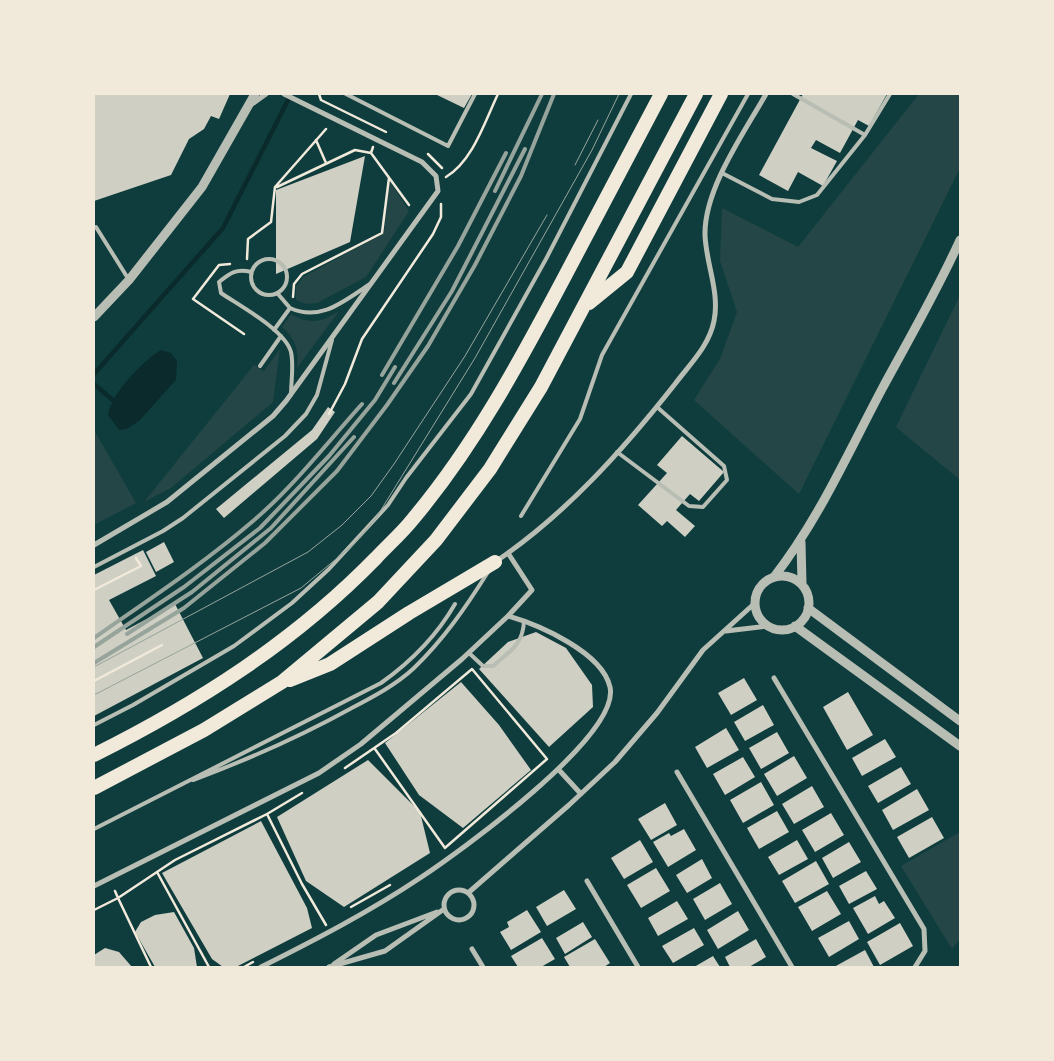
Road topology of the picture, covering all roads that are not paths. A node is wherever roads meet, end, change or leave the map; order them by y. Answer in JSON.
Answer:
{"nodes":[{"id":1,"x":255,"y":94,"type":"edge"},
{"id":2,"x":266,"y":94,"type":"edge"},
{"id":3,"x":284,"y":94,"type":"edge"},
{"id":4,"x":346,"y":94,"type":"edge"},
{"id":5,"x":475,"y":94,"type":"edge"},
{"id":6,"x":631,"y":94,"type":"edge"},
{"id":7,"x":661,"y":94,"type":"edge"},
{"id":8,"x":696,"y":94,"type":"edge"},
{"id":9,"x":721,"y":94,"type":"edge"},
{"id":10,"x":748,"y":94,"type":"edge"},
{"id":11,"x":766,"y":94,"type":"edge"},
{"id":12,"x":793,"y":94,"type":"edge"},
{"id":13,"x":890,"y":94,"type":"edge"},
{"id":14,"x":247,"y":107,"type":"junction"},
{"id":15,"x":865,"y":135,"type":"junction"},
{"id":16,"x":722,"y":172,"type":"junction"},
{"id":17,"x":96,"y":227,"type":"dead end"},
{"id":18,"x":960,"y":240,"type":"edge"},
{"id":19,"x":251,"y":272,"type":"junction"},
{"id":20,"x":129,"y":280,"type":"junction"},
{"id":21,"x":370,"y":284,"type":"junction"},
{"id":22,"x":278,"y":294,"type":"junction"},
{"id":23,"x":585,"y":306,"type":"junction"},
{"id":24,"x":290,"y":308,"type":"junction"},
{"id":25,"x":94,"y":317,"type":"edge"},
{"id":26,"x":274,"y":330,"type":"junction"},
{"id":27,"x":282,"y":336,"type":"junction"},
{"id":28,"x":332,"y":338,"type":"junction"},
{"id":29,"x":260,"y":366,"type":"dead end"},
{"id":30,"x":291,"y":395,"type":"junction"},
{"id":31,"x":657,"y":407,"type":"junction"},
{"id":32,"x":617,"y":452,"type":"junction"},
{"id":33,"x":521,"y":516,"type":"dead end"},
{"id":34,"x":801,"y":542,"type":"junction"},
{"id":35,"x":94,"y":545,"type":"edge"},
{"id":36,"x":508,"y":553,"type":"junction"},
{"id":37,"x":495,"y":562,"type":"junction"},
{"id":38,"x":94,"y":567,"type":"edge"},
{"id":39,"x":774,"y":577,"type":"junction"},
{"id":40,"x":802,"y":584,"type":"junction"},
{"id":41,"x":755,"y":602,"type":"junction"},
{"id":42,"x":455,"y":604,"type":"dead end"},
{"id":43,"x":808,"y":608,"type":"junction"},
{"id":44,"x":508,"y":616,"type":"junction"},
{"id":45,"x":524,"y":621,"type":"junction"},
{"id":46,"x":768,"y":626,"type":"junction"},
{"id":47,"x":795,"y":626,"type":"junction"},
{"id":48,"x":725,"y":631,"type":"junction"},
{"id":49,"x":469,"y":653,"type":"junction"},
{"id":50,"x":774,"y":678,"type":"dead end"},
{"id":51,"x":282,"y":682,"type":"junction"},
{"id":52,"x":960,"y":721,"type":"edge"},
{"id":53,"x":94,"y":725,"type":"edge"},
{"id":54,"x":960,"y":746,"type":"edge"},
{"id":55,"x":94,"y":755,"type":"edge"},
{"id":56,"x":559,"y":770,"type":"junction"},
{"id":57,"x":677,"y":772,"type":"dead end"},
{"id":58,"x":175,"y":787,"type":"junction"},
{"id":59,"x":94,"y":788,"type":"edge"},
{"id":60,"x":581,"y":794,"type":"junction"},
{"id":61,"x":94,"y":829,"type":"edge"},
{"id":62,"x":587,"y":881,"type":"dead end"},
{"id":63,"x":94,"y":886,"type":"edge"},
{"id":64,"x":468,"y":893,"type":"junction"},
{"id":65,"x":444,"y":909,"type":"junction"},
{"id":66,"x":472,"y":950,"type":"dead end"},
{"id":67,"x":261,"y":967,"type":"edge"},
{"id":68,"x":329,"y":967,"type":"edge"},
{"id":69,"x":483,"y":967,"type":"edge"},
{"id":70,"x":638,"y":967,"type":"edge"},
{"id":71,"x":792,"y":967,"type":"edge"},
{"id":72,"x":915,"y":967,"type":"edge"}],
"edges":[{"from":1,"to":14,"type":"street"},
{"from":2,"to":14,"type":"street"},
{"from":3,"to":21,"type":"street"},
{"from":4,"to":5,"type":"lane"},
{"from":6,"to":53,"type":"lane"},
{"from":7,"to":55,"type":"highway"},
{"from":8,"to":23,"type":"highway"},
{"from":9,"to":23,"type":"highway"},
{"from":10,"to":33,"type":"lane"},
{"from":11,"to":16,"type":"street"},
{"from":12,"to":15,"type":"lane"},
{"from":13,"to":15,"type":"lane"},
{"from":14,"to":20,"type":"street"},
{"from":15,"to":16,"type":"lane"},
{"from":16,"to":31,"type":"street"},
{"from":17,"to":20,"type":"lane"},
{"from":18,"to":34,"type":"street"},
{"from":19,"to":22,"type":"lane"},
{"from":19,"to":22,"type":"lane"},
{"from":19,"to":26,"type":"lane"},
{"from":20,"to":25,"type":"street"},
{"from":21,"to":24,"type":"lane"},
{"from":21,"to":28,"type":"street"},
{"from":22,"to":24,"type":"lane"},
{"from":23,"to":51,"type":"highway"},
{"from":24,"to":26,"type":"lane"},
{"from":26,"to":27,"type":"lane"},
{"from":27,"to":29,"type":"lane"},
{"from":27,"to":30,"type":"lane"},
{"from":28,"to":30,"type":"street"},
{"from":28,"to":38,"type":"lane"},
{"from":30,"to":35,"type":"street"},
{"from":31,"to":32,"type":"street"},
{"from":31,"to":32,"type":"lane"},
{"from":32,"to":36,"type":"street"},
{"from":34,"to":39,"type":"street"},
{"from":34,"to":40,"type":"street"},
{"from":36,"to":37,"type":"street"},
{"from":36,"to":44,"type":"street"},
{"from":37,"to":51,"type":"highway"},
{"from":37,"to":58,"type":"lane"},
{"from":39,"to":40,"type":"street"},
{"from":39,"to":41,"type":"street"},
{"from":40,"to":43,"type":"street"},
{"from":41,"to":46,"type":"street"},
{"from":41,"to":48,"type":"street"},
{"from":42,"to":58,"type":"lane"},
{"from":43,"to":47,"type":"street"},
{"from":43,"to":52,"type":"street"},
{"from":44,"to":45,"type":"street"},
{"from":44,"to":49,"type":"street"},
{"from":45,"to":49,"type":"lane"},
{"from":45,"to":56,"type":"street"},
{"from":46,"to":47,"type":"street"},
{"from":46,"to":48,"type":"street"},
{"from":47,"to":54,"type":"street"},
{"from":48,"to":60,"type":"street"},
{"from":49,"to":63,"type":"street"},
{"from":50,"to":72,"type":"street"},
{"from":51,"to":59,"type":"highway"},
{"from":56,"to":60,"type":"street"},
{"from":56,"to":67,"type":"street"},
{"from":57,"to":71,"type":"street"},
{"from":58,"to":61,"type":"lane"},
{"from":60,"to":64,"type":"street"},
{"from":62,"to":70,"type":"street"},
{"from":64,"to":65,"type":"street"},
{"from":64,"to":65,"type":"street"},
{"from":65,"to":68,"type":"street"},
{"from":65,"to":68,"type":"street"},
{"from":66,"to":69,"type":"street"}]}
